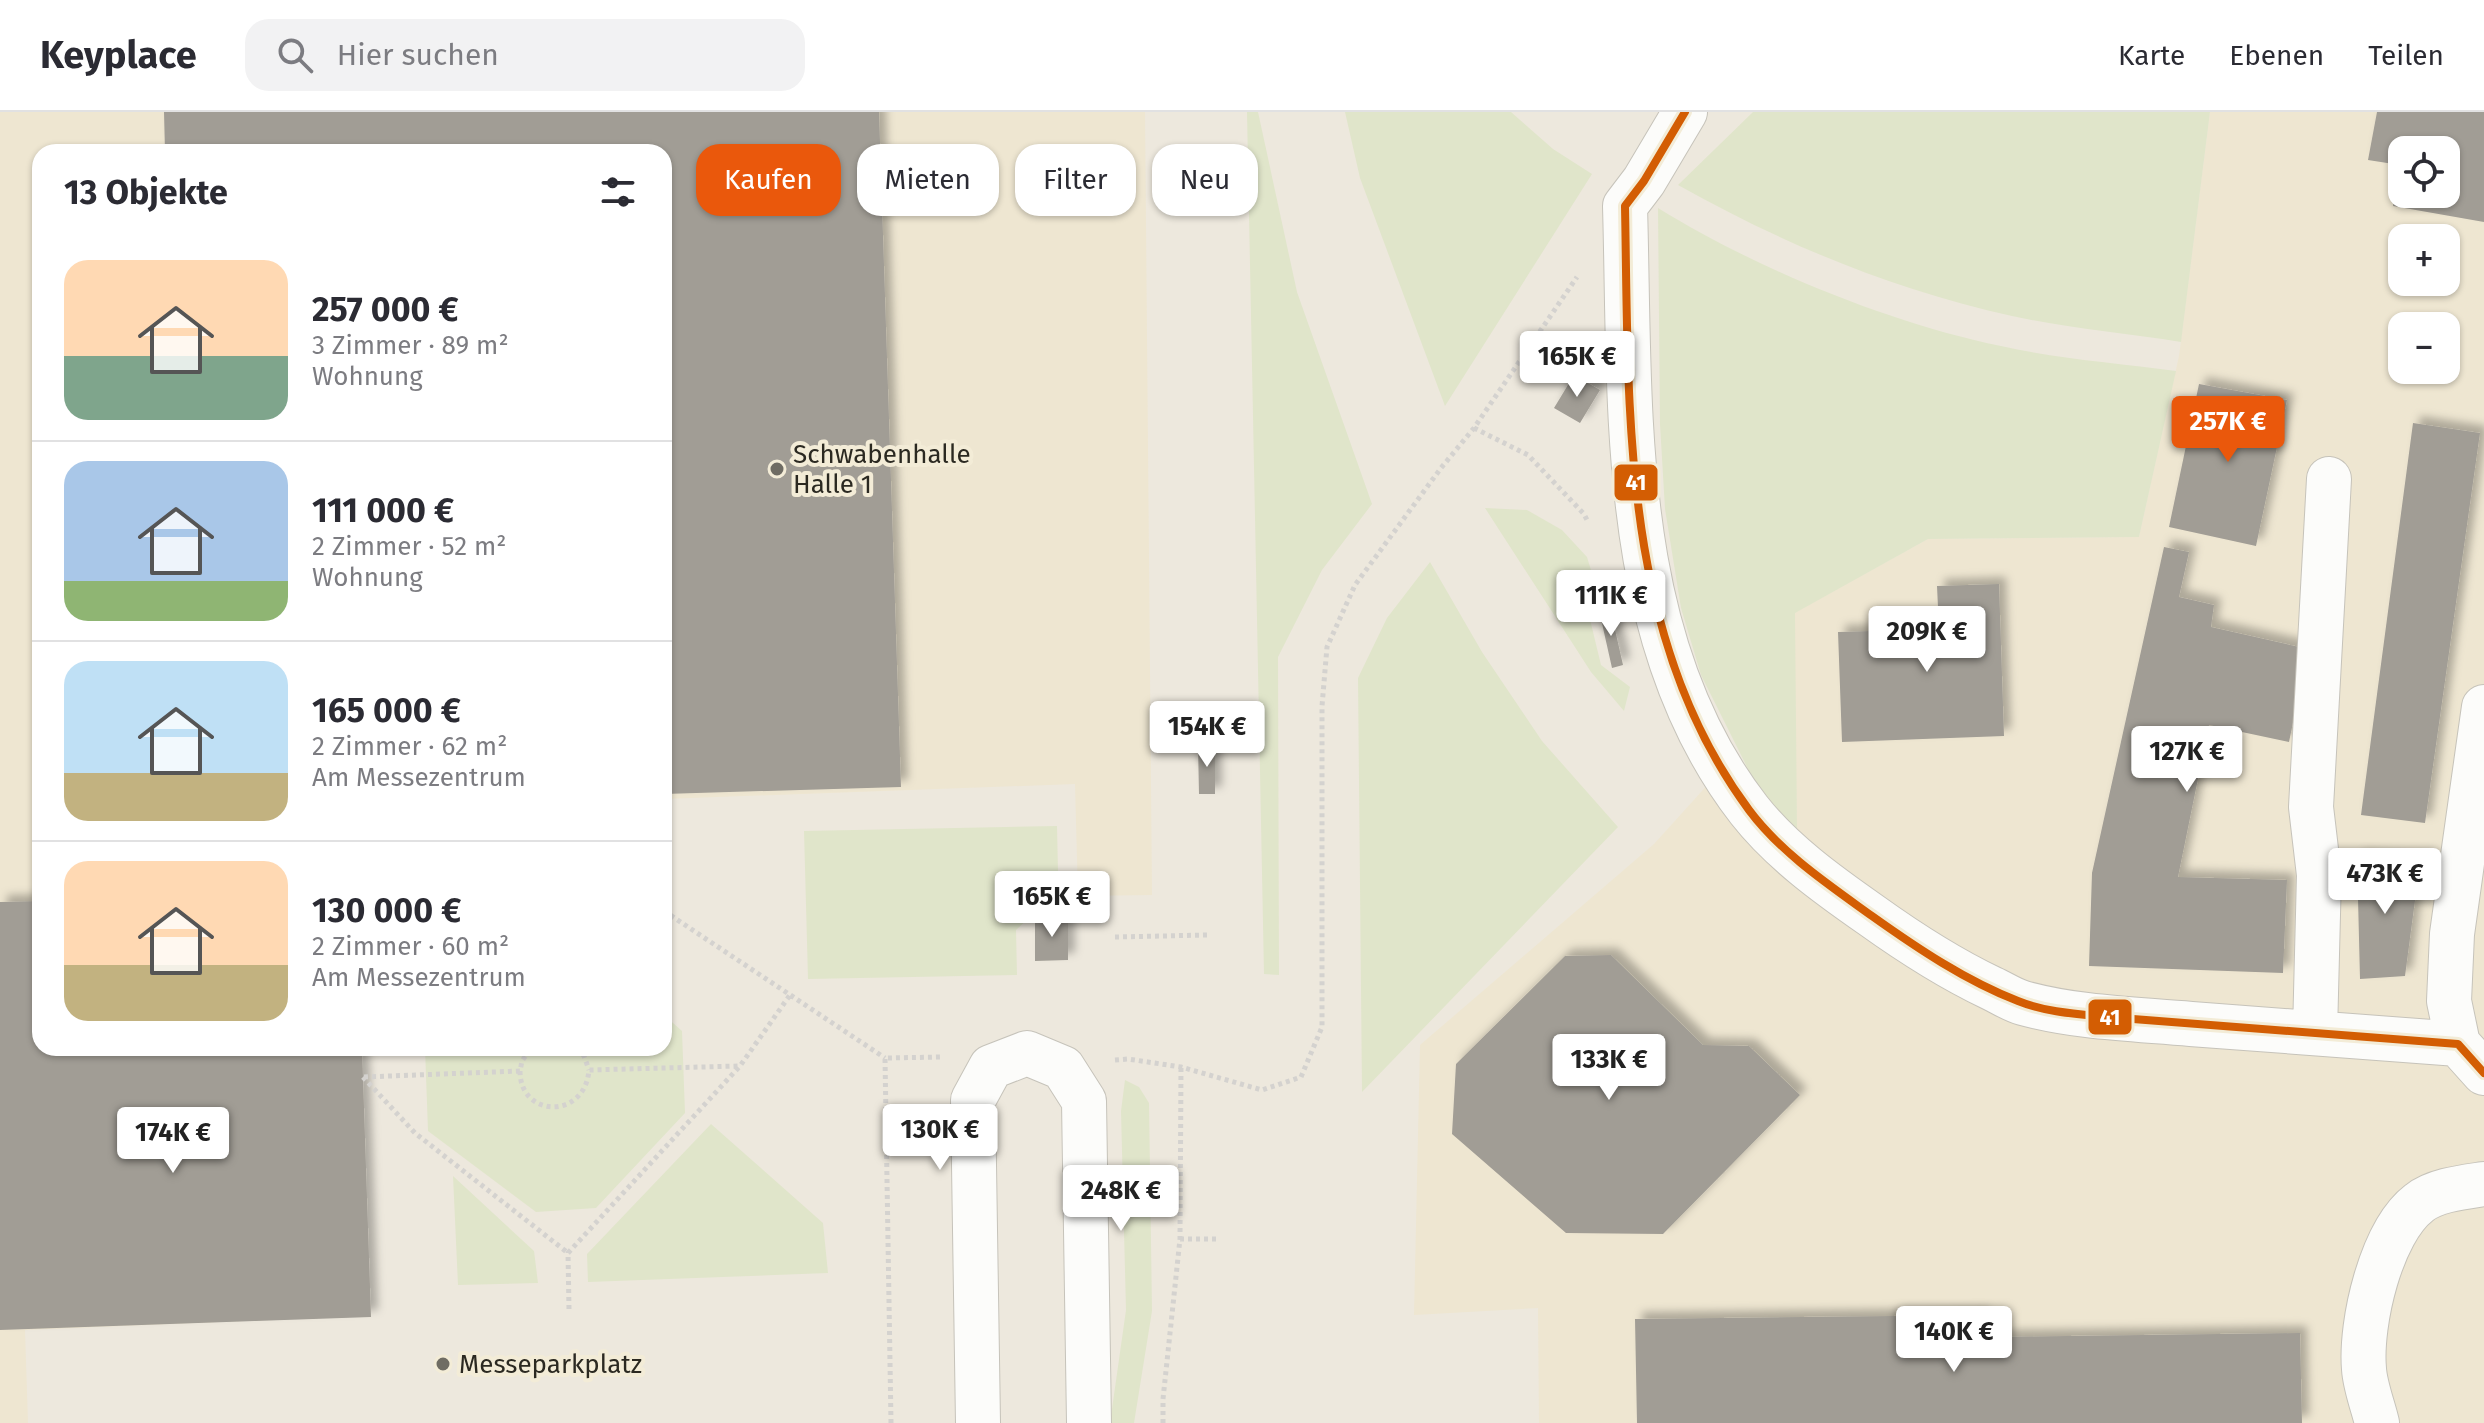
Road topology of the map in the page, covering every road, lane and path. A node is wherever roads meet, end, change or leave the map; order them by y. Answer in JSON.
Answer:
{"nodes":[{"id":1,"x":1685,"y":112,"type":"edge"},
{"id":2,"x":1581,"y":272,"type":"dead end"},
{"id":3,"x":1474,"y":428,"type":"junction"},
{"id":4,"x":2329,"y":479,"type":"dead end"},
{"id":5,"x":1589,"y":525,"type":"dead end"},
{"id":6,"x":2484,"y":707,"type":"edge"},
{"id":7,"x":672,"y":916,"type":"edge"},
{"id":8,"x":1208,"y":935,"type":"dead end"},
{"id":9,"x":1115,"y":937,"type":"dead end"},
{"id":10,"x":790,"y":995,"type":"junction"},
{"id":11,"x":2315,"y":1033,"type":"junction"},
{"id":12,"x":525,"y":1056,"type":"edge"},
{"id":13,"x":584,"y":1056,"type":"edge"},
{"id":14,"x":947,"y":1056,"type":"dead end"},
{"id":15,"x":885,"y":1058,"type":"junction"},
{"id":16,"x":2471,"y":1059,"type":"edge"},
{"id":17,"x":740,"y":1066,"type":"junction"},
{"id":18,"x":589,"y":1070,"type":"junction"},
{"id":19,"x":520,"y":1071,"type":"junction"},
{"id":20,"x":2484,"y":1184,"type":"edge"},
{"id":21,"x":1180,"y":1239,"type":"junction"},
{"id":22,"x":1218,"y":1239,"type":"dead end"},
{"id":23,"x":568,"y":1253,"type":"junction"},
{"id":24,"x":569,"y":1309,"type":"dead end"},
{"id":25,"x":891,"y":1423,"type":"edge"},
{"id":26,"x":978,"y":1423,"type":"edge"},
{"id":27,"x":1089,"y":1423,"type":"edge"},
{"id":28,"x":1163,"y":1423,"type":"edge"},
{"id":29,"x":2377,"y":1423,"type":"edge"}],
"edges":[{"from":1,"to":11,"type":"street"},
{"from":2,"to":3,"type":"path"},
{"from":3,"to":5,"type":"path"},
{"from":3,"to":21,"type":"path"},
{"from":4,"to":11,"type":"street"},
{"from":6,"to":16,"type":"street"},
{"from":7,"to":10,"type":"path"},
{"from":8,"to":9,"type":"path"},
{"from":10,"to":15,"type":"path"},
{"from":10,"to":17,"type":"path"},
{"from":11,"to":16,"type":"street"},
{"from":12,"to":19,"type":"path"},
{"from":13,"to":18,"type":"path"},
{"from":14,"to":15,"type":"path"},
{"from":15,"to":25,"type":"path"},
{"from":17,"to":18,"type":"path"},
{"from":17,"to":23,"type":"path"},
{"from":18,"to":19,"type":"path"},
{"from":19,"to":23,"type":"path"},
{"from":20,"to":29,"type":"street"},
{"from":21,"to":22,"type":"path"},
{"from":21,"to":28,"type":"path"},
{"from":23,"to":24,"type":"path"},
{"from":26,"to":27,"type":"street"}]}
